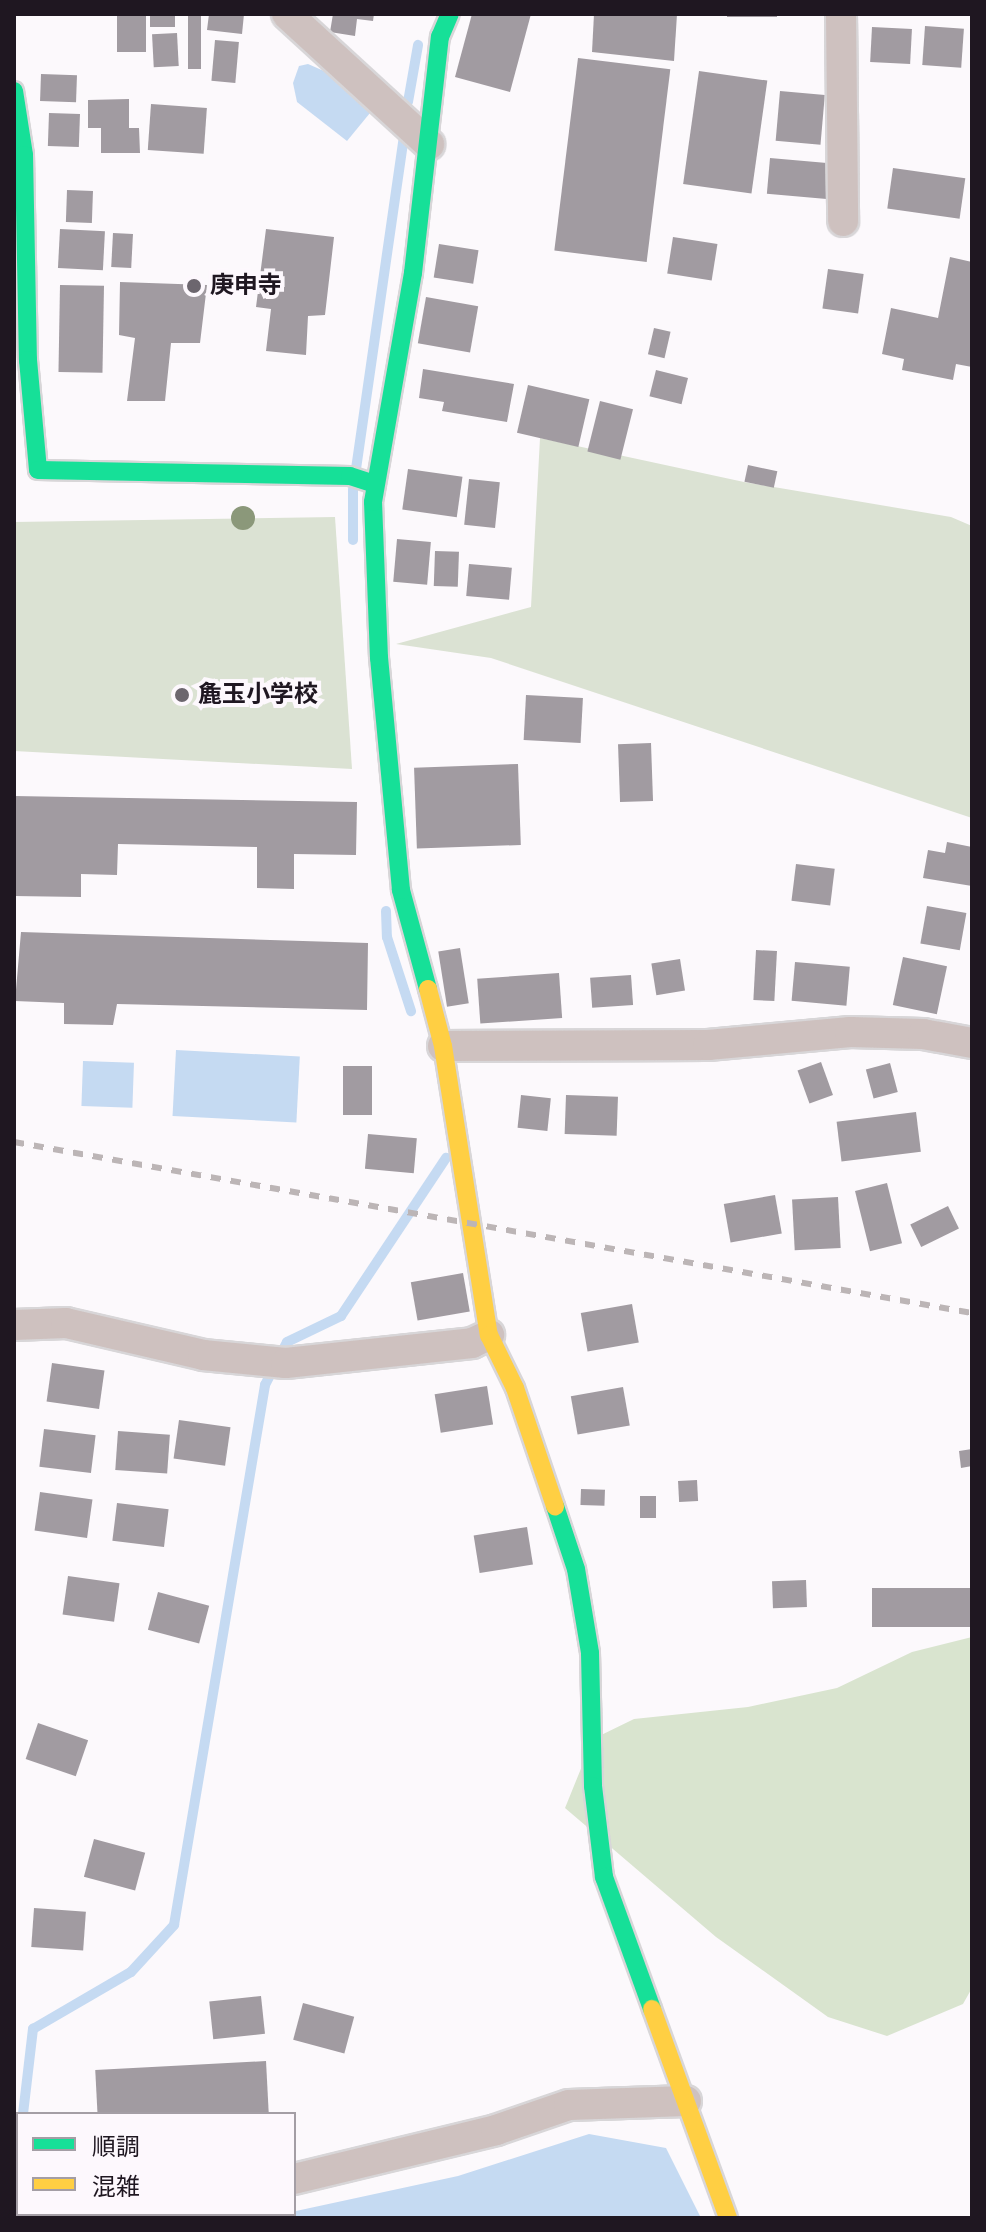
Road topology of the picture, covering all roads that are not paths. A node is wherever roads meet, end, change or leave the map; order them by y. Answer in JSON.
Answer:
{"nodes":[{"id":1,"x":287,"y":14,"type":"edge"},
{"id":2,"x":450,"y":14,"type":"edge"},
{"id":3,"x":841,"y":14,"type":"edge"},
{"id":4,"x":14,"y":91,"type":"edge"},
{"id":5,"x":429,"y":144,"type":"junction"},
{"id":6,"x":19,"y":155,"type":"edge"},
{"id":7,"x":843,"y":221,"type":"dead end"},
{"id":8,"x":26,"y":470,"type":"edge"},
{"id":9,"x":364,"y":481,"type":"junction"},
{"id":10,"x":972,"y":1043,"type":"edge"},
{"id":11,"x":443,"y":1046,"type":"junction"},
{"id":12,"x":14,"y":1325,"type":"edge"},
{"id":13,"x":489,"y":1335,"type":"junction"},
{"id":14,"x":686,"y":2101,"type":"junction"},
{"id":15,"x":296,"y":2179,"type":"edge"},
{"id":16,"x":728,"y":2218,"type":"edge"}],
"edges":[{"from":1,"to":5,"type":"street"},
{"from":2,"to":5,"type":"street"},
{"from":3,"to":7,"type":"street"},
{"from":4,"to":6,"type":"street"},
{"from":5,"to":9,"type":"street"},
{"from":6,"to":8,"type":"street"},
{"from":8,"to":9,"type":"street"},
{"from":9,"to":11,"type":"street"},
{"from":10,"to":11,"type":"street"},
{"from":11,"to":13,"type":"street"},
{"from":12,"to":13,"type":"street"},
{"from":13,"to":14,"type":"street"},
{"from":14,"to":15,"type":"street"},
{"from":14,"to":16,"type":"street"}]}
